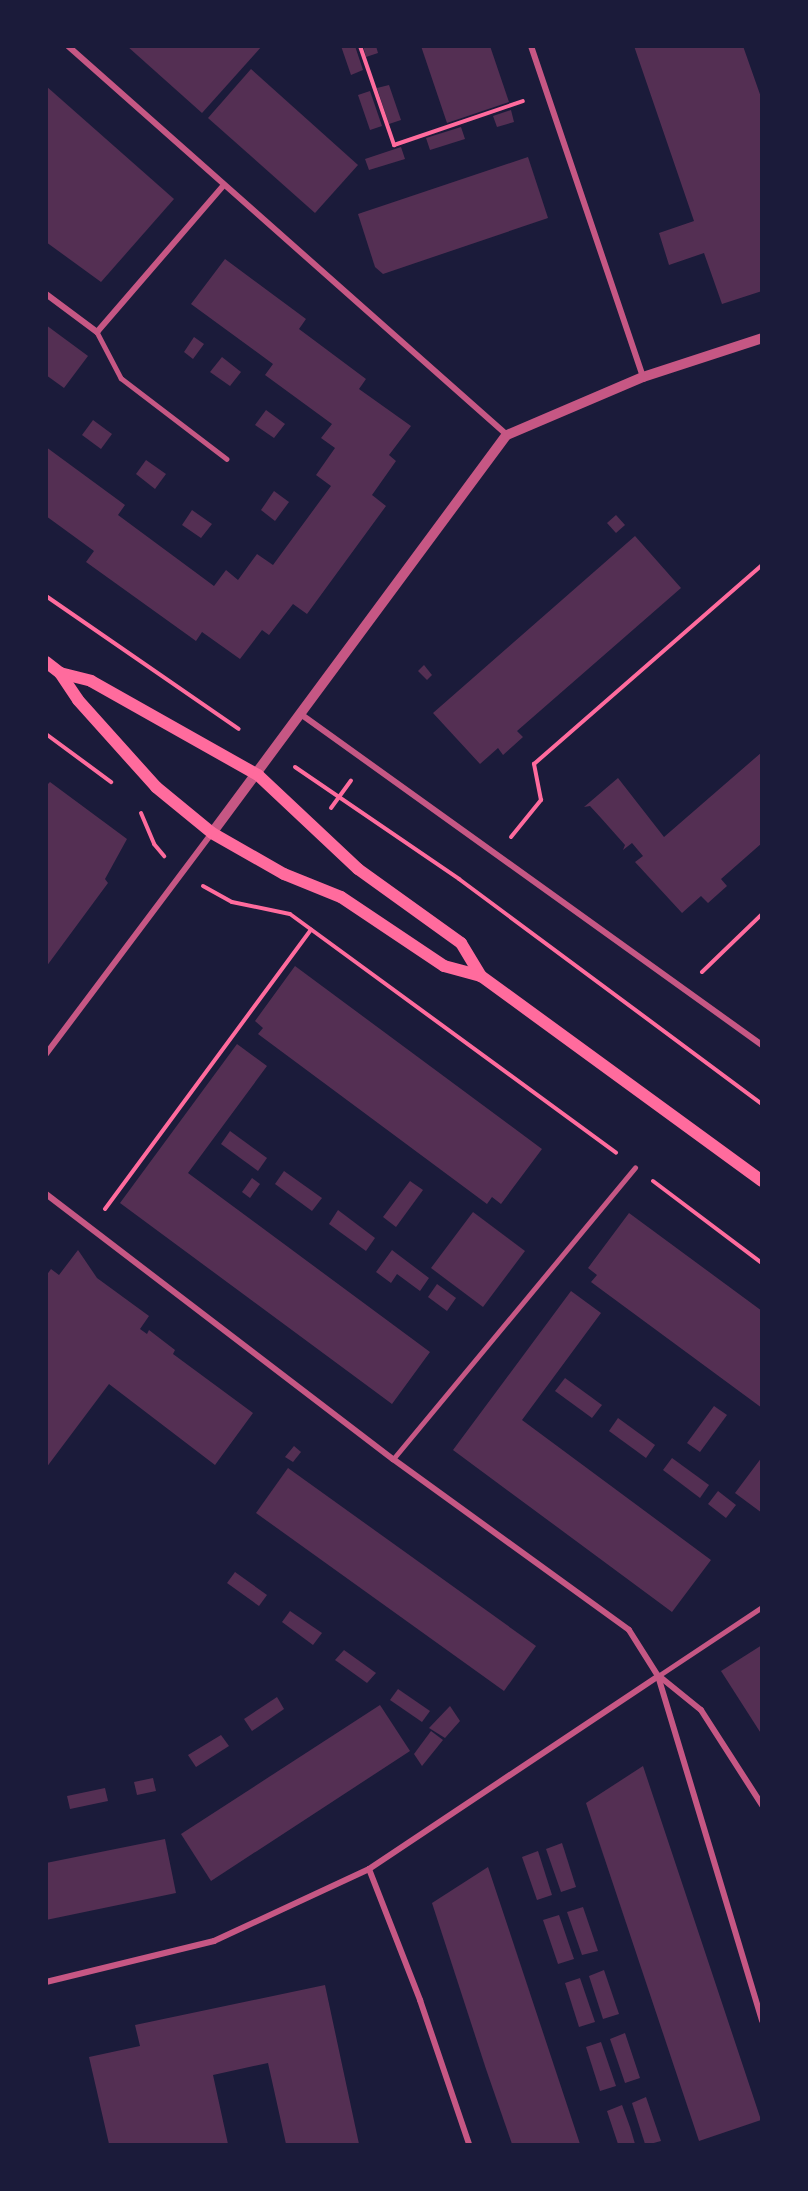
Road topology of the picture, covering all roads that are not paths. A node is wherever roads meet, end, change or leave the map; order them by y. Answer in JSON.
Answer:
{"nodes":[{"id":1,"x":68,"y":46,"type":"edge"},
{"id":2,"x":531,"y":46,"type":"edge"},
{"id":3,"x":224,"y":185,"type":"junction"},
{"id":4,"x":46,"y":294,"type":"edge"},
{"id":5,"x":97,"y":332,"type":"junction"},
{"id":6,"x":762,"y":338,"type":"edge"},
{"id":7,"x":643,"y":377,"type":"junction"},
{"id":8,"x":507,"y":435,"type":"junction"},
{"id":9,"x":227,"y":459,"type":"dead end"},
{"id":10,"x":46,"y":662,"type":"edge"},
{"id":11,"x":60,"y":673,"type":"junction"},
{"id":12,"x":302,"y":715,"type":"junction"},
{"id":13,"x":258,"y":775,"type":"junction"},
{"id":14,"x":212,"y":833,"type":"junction"},
{"id":15,"x":481,"y":976,"type":"junction"},
{"id":16,"x":762,"y":1045,"type":"edge"},
{"id":17,"x":46,"y":1054,"type":"edge"},
{"id":18,"x":635,"y":1167,"type":"road end"},
{"id":19,"x":762,"y":1181,"type":"edge"},
{"id":20,"x":46,"y":1194,"type":"edge"},
{"id":21,"x":393,"y":1459,"type":"junction"},
{"id":22,"x":762,"y":1607,"type":"edge"},
{"id":23,"x":658,"y":1676,"type":"junction"},
{"id":24,"x":762,"y":1805,"type":"edge"},
{"id":25,"x":369,"y":1869,"type":"junction"},
{"id":26,"x":46,"y":1982,"type":"edge"},
{"id":27,"x":762,"y":2021,"type":"edge"},
{"id":28,"x":469,"y":2145,"type":"edge"}],
"edges":[{"from":1,"to":3,"type":"street"},
{"from":2,"to":7,"type":"street"},
{"from":3,"to":5,"type":"street"},
{"from":3,"to":8,"type":"street"},
{"from":4,"to":5,"type":"street"},
{"from":5,"to":9,"type":"lane"},
{"from":6,"to":7,"type":"street"},
{"from":7,"to":8,"type":"street"},
{"from":8,"to":12,"type":"street"},
{"from":10,"to":11,"type":"main road"},
{"from":11,"to":13,"type":"main road"},
{"from":11,"to":14,"type":"main road"},
{"from":12,"to":13,"type":"street"},
{"from":12,"to":16,"type":"street"},
{"from":13,"to":14,"type":"street"},
{"from":13,"to":15,"type":"main road"},
{"from":14,"to":15,"type":"main road"},
{"from":14,"to":17,"type":"street"},
{"from":15,"to":19,"type":"main road"},
{"from":18,"to":21,"type":"street"},
{"from":20,"to":21,"type":"street"},
{"from":21,"to":23,"type":"street"},
{"from":22,"to":23,"type":"street"},
{"from":23,"to":24,"type":"street"},
{"from":23,"to":25,"type":"street"},
{"from":23,"to":27,"type":"street"},
{"from":25,"to":26,"type":"street"},
{"from":25,"to":28,"type":"street"}]}
